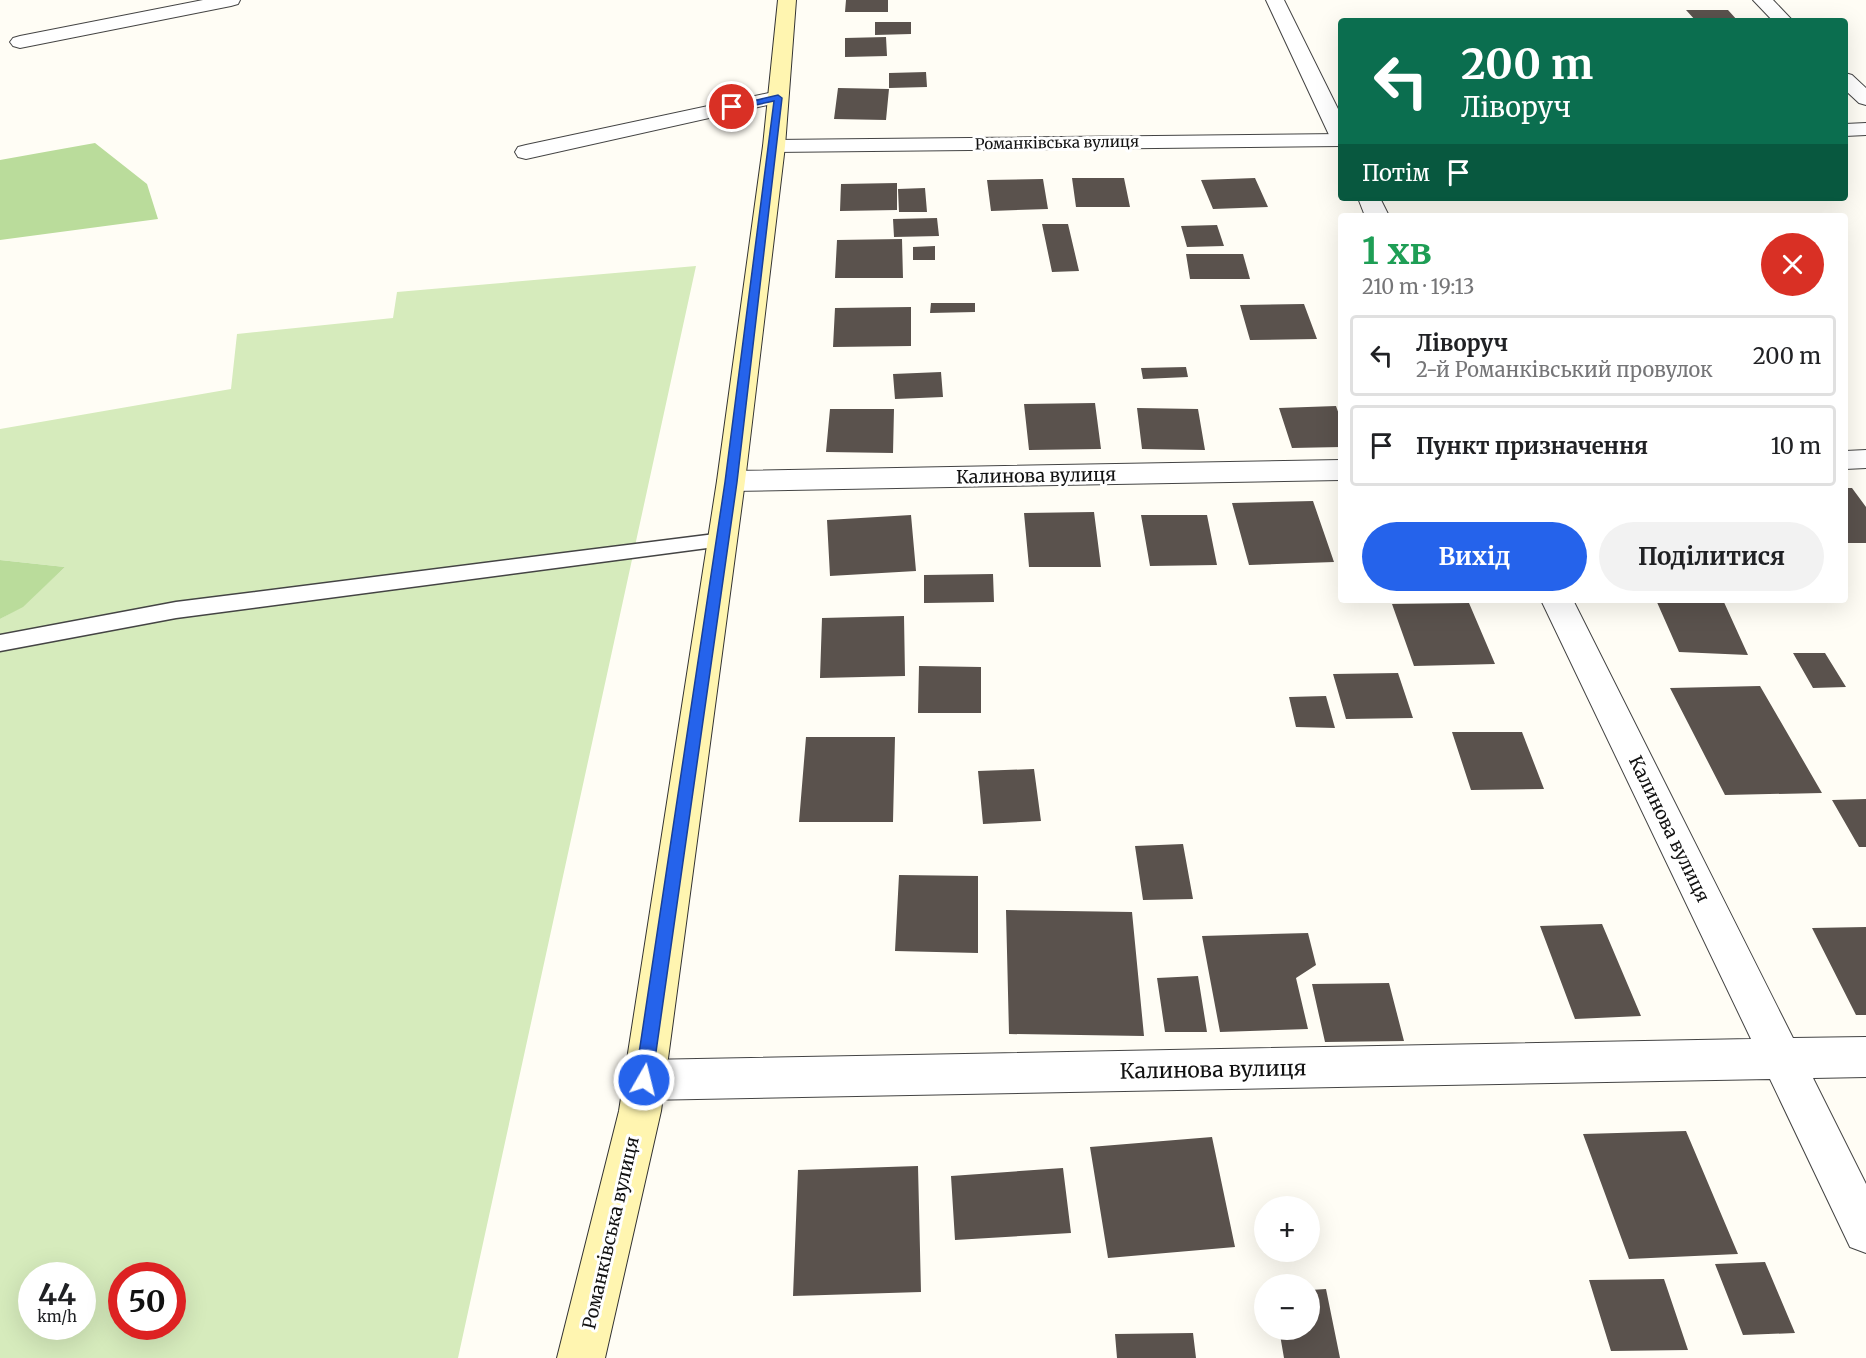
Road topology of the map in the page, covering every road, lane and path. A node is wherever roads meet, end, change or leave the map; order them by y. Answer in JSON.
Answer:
{"nodes":[{"id":1,"x":231,"y":0,"type":"edge"},
{"id":2,"x":788,"y":0,"type":"edge"},
{"id":3,"x":1275,"y":0,"type":"edge"},
{"id":4,"x":1762,"y":0,"type":"edge"},
{"id":5,"x":1781,"y":18,"type":"edge"},
{"id":6,"x":20,"y":42,"type":"dead end"},
{"id":7,"x":1848,"y":82,"type":"edge"},
{"id":8,"x":778,"y":98,"type":"junction"},
{"id":9,"x":1866,"y":99,"type":"edge"},
{"id":10,"x":1866,"y":129,"type":"edge"},
{"id":11,"x":1848,"y":130,"type":"edge"},
{"id":12,"x":1338,"y":133,"type":"edge"},
{"id":13,"x":1338,"y":139,"type":"edge"},
{"id":14,"x":774,"y":146,"type":"junction"},
{"id":15,"x":526,"y":152,"type":"dead end"},
{"id":16,"x":1866,"y":459,"type":"edge"},
{"id":17,"x":1848,"y":460,"type":"edge"},
{"id":18,"x":1338,"y":470,"type":"edge"},
{"id":19,"x":731,"y":482,"type":"junction"},
{"id":20,"x":723,"y":540,"type":"junction"},
{"id":21,"x":1558,"y":603,"type":"edge"},
{"id":22,"x":0,"y":643,"type":"edge"},
{"id":23,"x":1866,"y":1057,"type":"edge"},
{"id":24,"x":1782,"y":1059,"type":"junction"},
{"id":25,"x":644,"y":1080,"type":"junction"},
{"id":26,"x":1866,"y":1231,"type":"edge"},
{"id":27,"x":581,"y":1358,"type":"edge"}],
"edges":[{"from":1,"to":6,"type":"street"},
{"from":2,"to":8,"type":"main road","name":"Романківська вулиця"},
{"from":3,"to":12,"type":"street"},
{"from":4,"to":5,"type":"street"},
{"from":7,"to":9,"type":"street"},
{"from":8,"to":14,"type":"main road","name":"Романківська вулиця"},
{"from":8,"to":15,"type":"street"},
{"from":10,"to":11,"type":"street"},
{"from":13,"to":14,"type":"street","name":"Романківська вулиця"},
{"from":14,"to":19,"type":"main road","name":"Романківська вулиця"},
{"from":16,"to":17,"type":"street"},
{"from":18,"to":19,"type":"street","name":"Калинова вулиця"},
{"from":19,"to":20,"type":"main road","name":"Романківська вулиця"},
{"from":20,"to":22,"type":"lane"},
{"from":20,"to":25,"type":"main road","name":"Романківська вулиця"},
{"from":21,"to":24,"type":"street","name":"Калинова вулиця"},
{"from":23,"to":24,"type":"street","name":"Калинова вулиця"},
{"from":24,"to":25,"type":"street","name":"Калинова вулиця"},
{"from":24,"to":26,"type":"street","name":"Калинова вулиця"},
{"from":25,"to":27,"type":"main road","name":"Романківська вулиця"}]}
